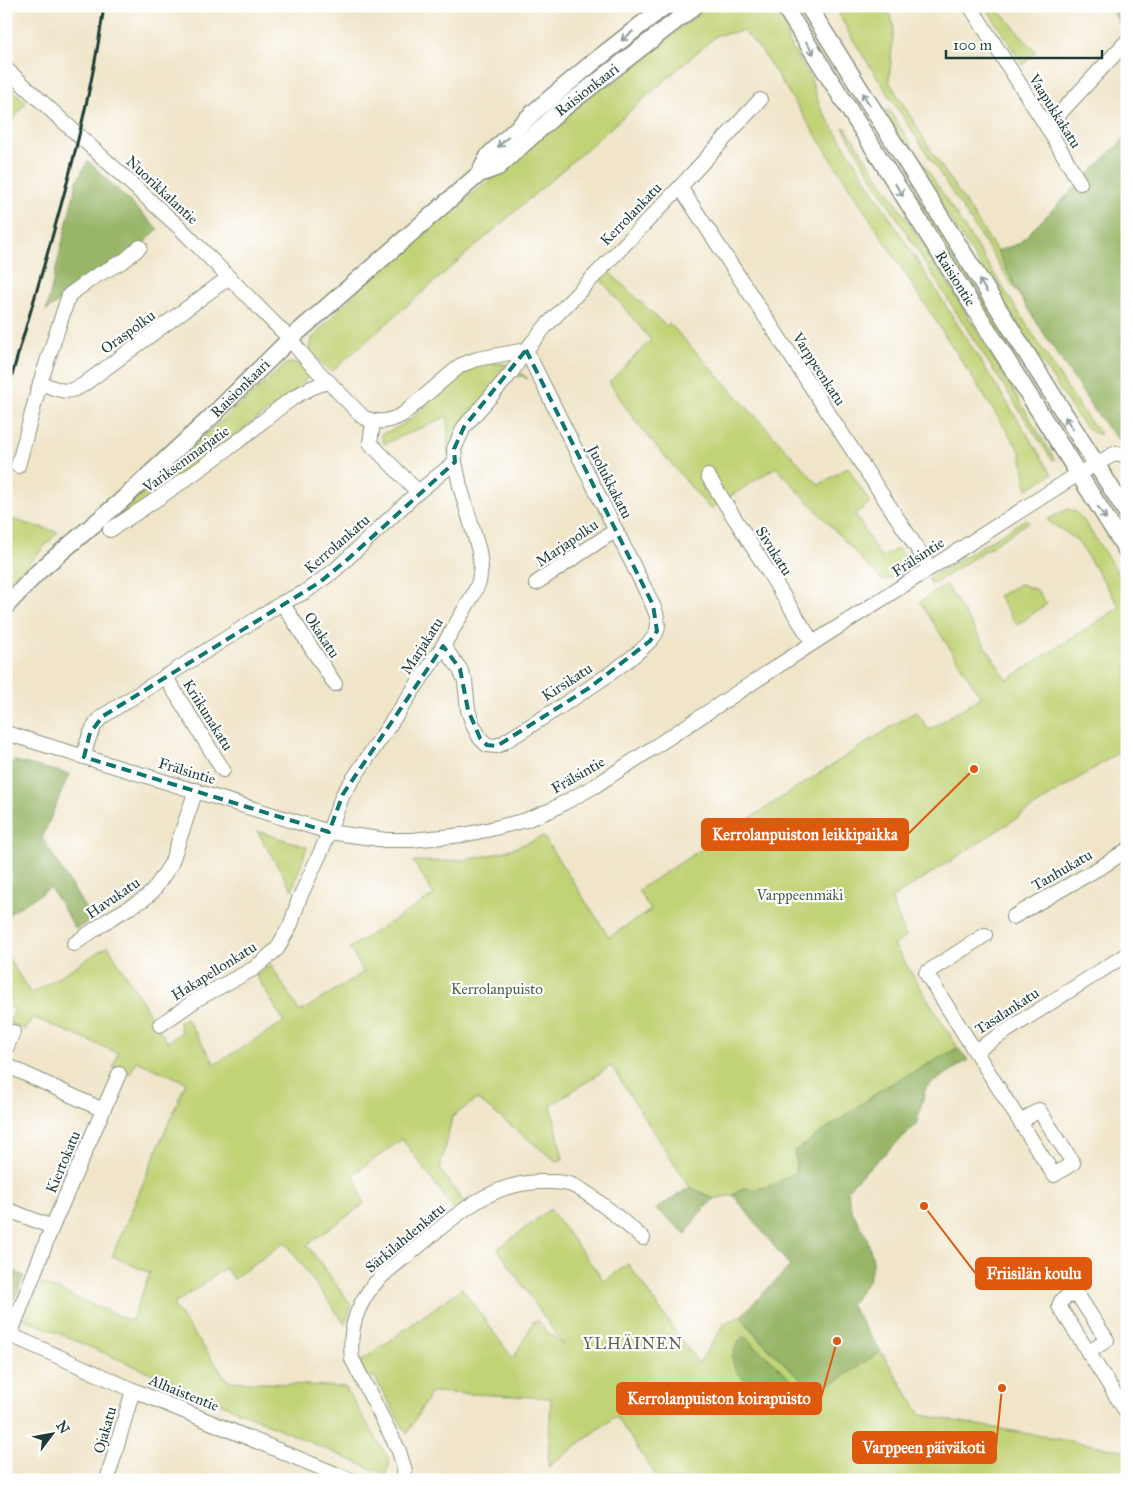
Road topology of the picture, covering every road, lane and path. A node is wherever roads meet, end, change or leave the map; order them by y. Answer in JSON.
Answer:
{"nodes":[{"id":1,"x":665,"y":6,"type":"edge"},
{"id":2,"x":695,"y":6,"type":"edge"},
{"id":3,"x":784,"y":6,"type":"edge"},
{"id":4,"x":808,"y":6,"type":"edge"},
{"id":5,"x":970,"y":6,"type":"edge"},
{"id":6,"x":1127,"y":41,"type":"edge"},
{"id":7,"x":6,"y":69,"type":"edge"},
{"id":8,"x":760,"y":100,"type":"dead end"},
{"id":9,"x":1047,"y":127,"type":"junction"},
{"id":10,"x":479,"y":174,"type":"junction"},
{"id":11,"x":1080,"y":182,"type":"dead end"},
{"id":12,"x":680,"y":187,"type":"junction"},
{"id":13,"x":140,"y":247,"type":"dead end"},
{"id":14,"x":228,"y":278,"type":"junction"},
{"id":15,"x":290,"y":339,"type":"junction"},
{"id":16,"x":526,"y":350,"type":"junction"},
{"id":17,"x":329,"y":382,"type":"junction"},
{"id":18,"x":40,"y":383,"type":"junction"},
{"id":19,"x":373,"y":422,"type":"junction"},
{"id":20,"x":1127,"y":456,"type":"edge"},
{"id":21,"x":455,"y":462,"type":"junction"},
{"id":22,"x":1095,"y":464,"type":"junction"},
{"id":23,"x":18,"y":466,"type":"dead end"},
{"id":24,"x":1078,"y":474,"type":"junction"},
{"id":25,"x":708,"y":476,"type":"dead end"},
{"id":26,"x":418,"y":492,"type":"junction"},
{"id":27,"x":1127,"y":513,"type":"edge"},
{"id":28,"x":110,"y":530,"type":"dead end"},
{"id":29,"x":616,"y":530,"type":"junction"},
{"id":30,"x":1127,"y":551,"type":"edge"},
{"id":31,"x":930,"y":568,"type":"junction"},
{"id":32,"x":536,"y":584,"type":"dead end"},
{"id":33,"x":282,"y":603,"type":"junction"},
{"id":34,"x":6,"y":606,"type":"edge"},
{"id":35,"x":657,"y":631,"type":"joint"},
{"id":36,"x":813,"y":643,"type":"junction"},
{"id":37,"x":443,"y":646,"type":"junction"},
{"id":38,"x":165,"y":676,"type":"junction"},
{"id":39,"x":335,"y":684,"type":"dead end"},
{"id":40,"x":6,"y":733,"type":"edge"},
{"id":41,"x":84,"y":757,"type":"junction"},
{"id":42,"x":223,"y":770,"type":"dead end"},
{"id":43,"x":196,"y":790,"type":"junction"},
{"id":44,"x":329,"y":832,"type":"junction"},
{"id":45,"x":1127,"y":850,"type":"edge"},
{"id":46,"x":1014,"y":917,"type":"dead end"},
{"id":47,"x":986,"y":935,"type":"dead end"},
{"id":48,"x":74,"y":944,"type":"dead end"},
{"id":49,"x":1127,"y":954,"type":"edge"},
{"id":50,"x":160,"y":1025,"type":"dead end"},
{"id":51,"x":13,"y":1032,"type":"dead end"},
{"id":52,"x":6,"y":1049,"type":"edge"},
{"id":53,"x":975,"y":1051,"type":"junction"},
{"id":54,"x":6,"y":1065,"type":"edge"},
{"id":55,"x":119,"y":1074,"type":"dead end"},
{"id":56,"x":103,"y":1110,"type":"junction"},
{"id":57,"x":1020,"y":1122,"type":"dead end"},
{"id":58,"x":6,"y":1209,"type":"edge"},
{"id":59,"x":52,"y":1227,"type":"junction"},
{"id":60,"x":643,"y":1238,"type":"dead end"},
{"id":61,"x":8,"y":1334,"type":"edge"},
{"id":62,"x":1088,"y":1353,"type":"dead end"},
{"id":63,"x":133,"y":1390,"type":"junction"},
{"id":64,"x":1127,"y":1412,"type":"edge"},
{"id":65,"x":107,"y":1480,"type":"edge"},
{"id":66,"x":350,"y":1480,"type":"edge"},
{"id":67,"x":402,"y":1480,"type":"edge"}],
"edges":[{"from":1,"to":10,"type":"main road","name":"Raisionkaari","one_way":true},
{"from":2,"to":10,"type":"main road","name":"Raisionkaari"},
{"from":3,"to":24,"type":"main road","name":"Raisiontie","one_way":true},
{"from":22,"to":4,"type":"main road","name":"Raisiontie","one_way":true},
{"from":5,"to":9,"type":"street","name":"Vaapukkakatu"},
{"from":6,"to":9,"type":"street"},
{"from":7,"to":14,"type":"street","name":"Nuorikkalantie"},
{"from":8,"to":12,"type":"street","name":"Kerrolankatu"},
{"from":9,"to":11,"type":"street","name":"Vaapukkakatu"},
{"from":10,"to":15,"type":"main road","name":"Raisionkaari"},
{"from":12,"to":16,"type":"street","name":"Kerrolankatu"},
{"from":12,"to":31,"type":"street","name":"Varppeenkatu"},
{"from":13,"to":18,"type":"street"},
{"from":14,"to":15,"type":"street","name":"Nuorikkalantie"},
{"from":14,"to":18,"type":"street","name":"Oraspolku"},
{"from":15,"to":17,"type":"street"},
{"from":15,"to":34,"type":"main road","name":"Raisionkaari"},
{"from":16,"to":19,"type":"street"},
{"from":16,"to":21,"type":"street","name":"Kerrolankatu"},
{"from":16,"to":29,"type":"street","name":"Juolukkakatu"},
{"from":17,"to":19,"type":"street"},
{"from":17,"to":28,"type":"street","name":"Variksenmarjatie"},
{"from":18,"to":23,"type":"street"},
{"from":19,"to":26,"type":"street"},
{"from":20,"to":22,"type":"street","name":"Frälsintie"},
{"from":21,"to":26,"type":"street","name":"Kerrolankatu"},
{"from":21,"to":37,"type":"street","name":"Marjakatu"},
{"from":22,"to":24,"type":"street","name":"Frälsintie"},
{"from":22,"to":27,"type":"main road","name":"Raisiontie"},
{"from":24,"to":30,"type":"main road","name":"Raisiontie","one_way":true},
{"from":24,"to":31,"type":"street","name":"Frälsintie"},
{"from":25,"to":36,"type":"street","name":"Sivukatu"},
{"from":26,"to":33,"type":"street","name":"Kerrolankatu"},
{"from":29,"to":32,"type":"street","name":"Marjapolku"},
{"from":29,"to":35,"type":"street","name":"Juolukkakatu"},
{"from":31,"to":36,"type":"street","name":"Frälsintie"},
{"from":33,"to":38,"type":"street","name":"Kerrolankatu"},
{"from":33,"to":39,"type":"street","name":"Okakatu"},
{"from":35,"to":37,"type":"street","name":"Kirsikatu"},
{"from":36,"to":44,"type":"street","name":"Frälsintie"},
{"from":37,"to":44,"type":"street","name":"Marjakatu"},
{"from":38,"to":41,"type":"street","name":"Kerrolankatu"},
{"from":38,"to":42,"type":"street","name":"Kriikunakatu"},
{"from":40,"to":41,"type":"street","name":"Frälsintie"},
{"from":41,"to":43,"type":"street","name":"Frälsintie"},
{"from":43,"to":44,"type":"street","name":"Frälsintie"},
{"from":43,"to":48,"type":"street","name":"Havukatu"},
{"from":44,"to":50,"type":"street","name":"Hakapellonkatu"},
{"from":45,"to":46,"type":"street","name":"Tanhukatu"},
{"from":47,"to":53,"type":"street"},
{"from":49,"to":53,"type":"street","name":"Tasalankatu"},
{"from":51,"to":52,"type":"street"},
{"from":53,"to":57,"type":"street","name":"Tasalankatu"},
{"from":54,"to":56,"type":"street"},
{"from":55,"to":56,"type":"street","name":"Kiertokatu"},
{"from":56,"to":59,"type":"street","name":"Kiertokatu"},
{"from":58,"to":59,"type":"street"},
{"from":59,"to":61,"type":"street","name":"Kiertokatu"},
{"from":60,"to":67,"type":"street","name":"Särkilahdenkatu"},
{"from":61,"to":63,"type":"street","name":"Alhaistentie"},
{"from":62,"to":64,"type":"street"},
{"from":63,"to":65,"type":"street","name":"Ojakatu"},
{"from":63,"to":66,"type":"street","name":"Alhaistentie"}]}
